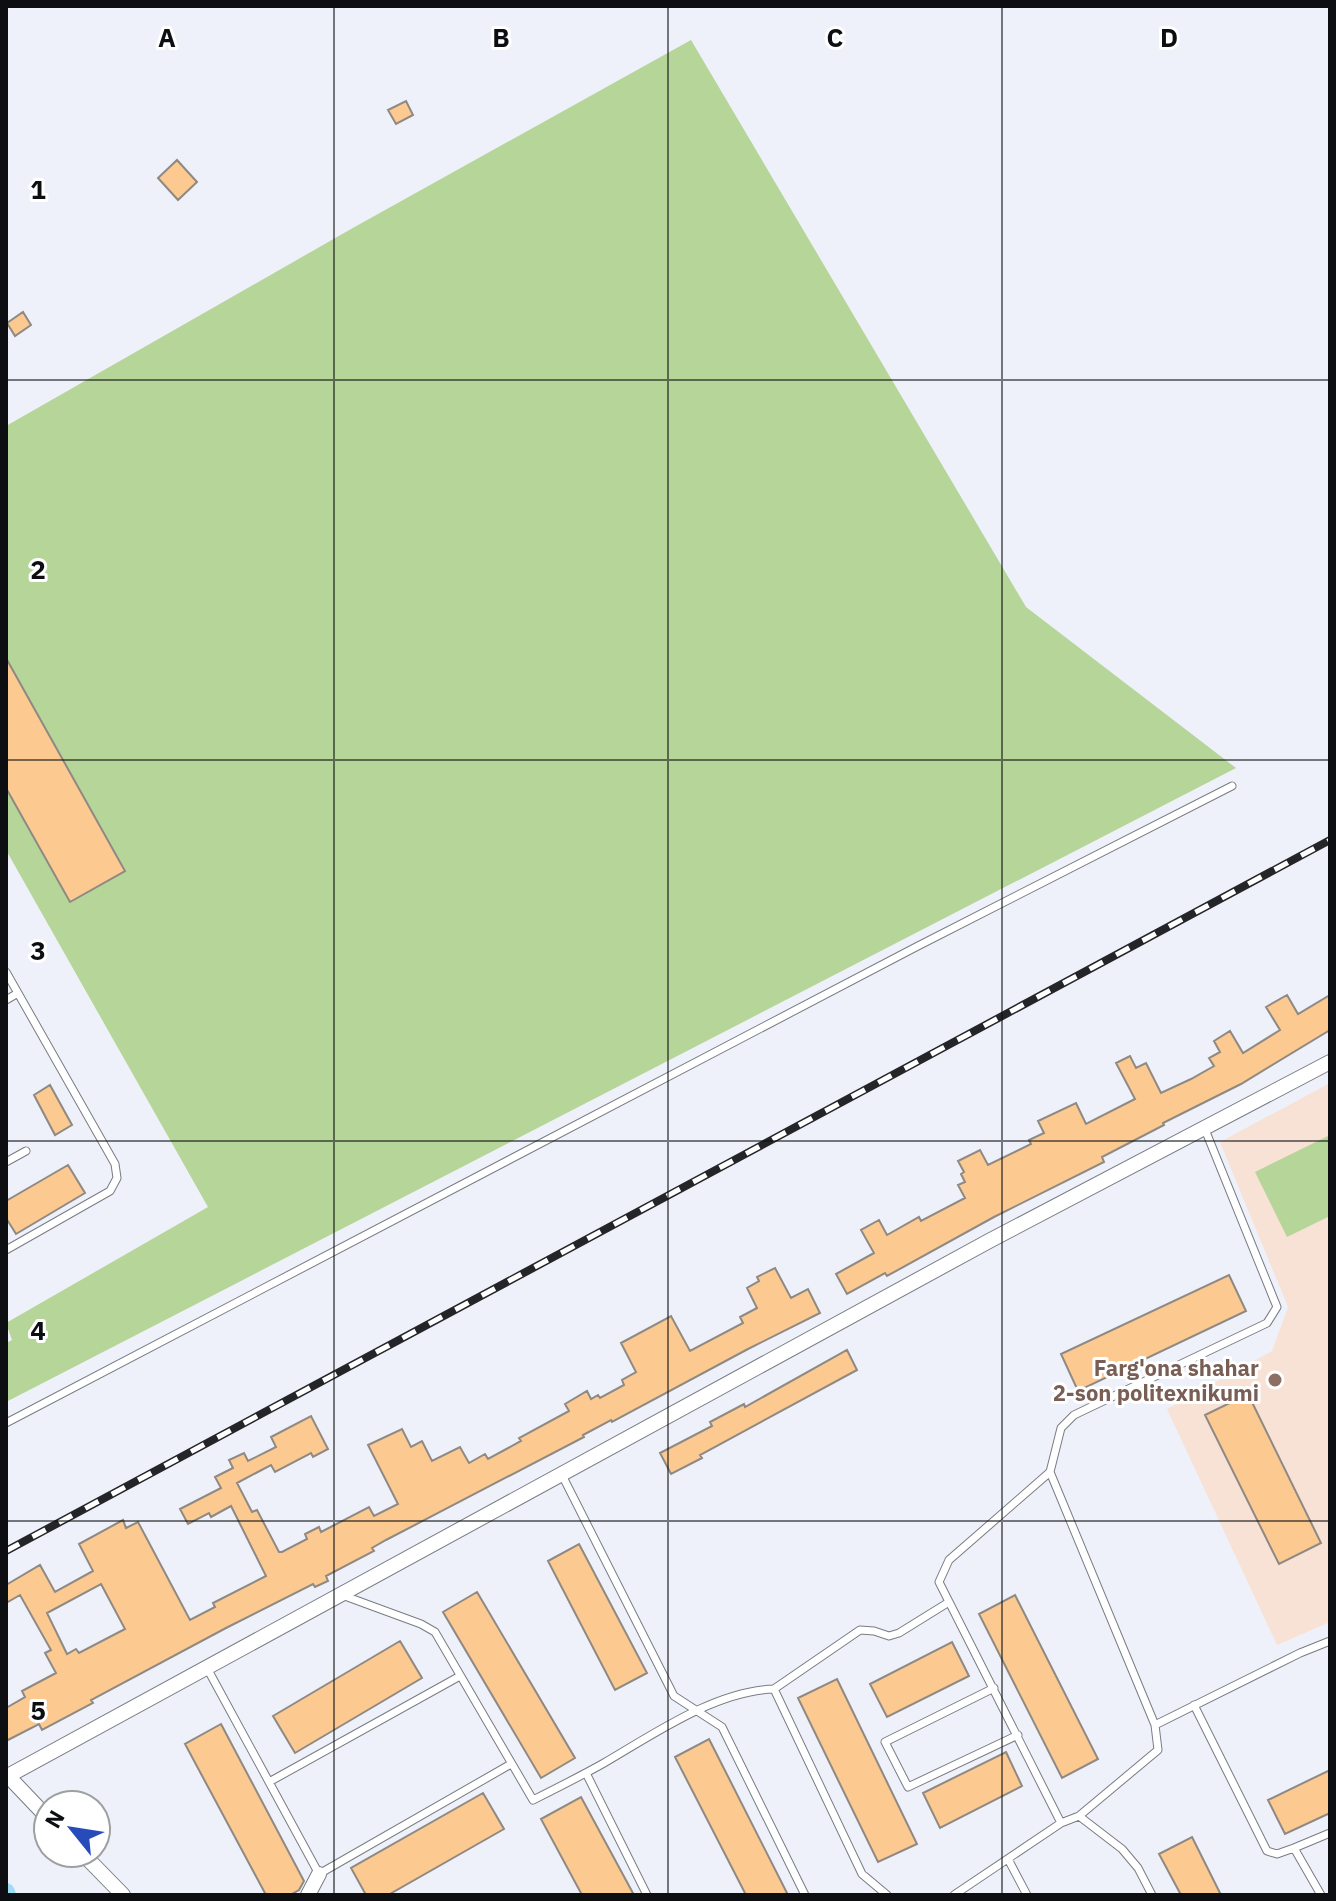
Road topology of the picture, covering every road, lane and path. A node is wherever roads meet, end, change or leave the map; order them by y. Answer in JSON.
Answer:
{"nodes":[{"id":1,"x":1232,"y":786,"type":"dead end"},
{"id":2,"x":6,"y":972,"type":"edge"},
{"id":3,"x":18,"y":993,"type":"junction"},
{"id":4,"x":6,"y":1000,"type":"edge"},
{"id":5,"x":1330,"y":1062,"type":"edge"},
{"id":6,"x":1204,"y":1127,"type":"junction"},
{"id":7,"x":26,"y":1151,"type":"dead end"},
{"id":8,"x":6,"y":1162,"type":"edge"},
{"id":9,"x":6,"y":1250,"type":"edge"},
{"id":10,"x":6,"y":1423,"type":"edge"},
{"id":11,"x":1050,"y":1472,"type":"junction"},
{"id":12,"x":562,"y":1475,"type":"junction"},
{"id":13,"x":341,"y":1595,"type":"junction"},
{"id":14,"x":949,"y":1602,"type":"junction"},
{"id":15,"x":1330,"y":1641,"type":"edge"},
{"id":16,"x":207,"y":1667,"type":"junction"},
{"id":17,"x":460,"y":1676,"type":"junction"},
{"id":18,"x":994,"y":1688,"type":"junction"},
{"id":19,"x":774,"y":1689,"type":"junction"},
{"id":20,"x":1194,"y":1705,"type":"junction"},
{"id":21,"x":696,"y":1710,"type":"junction"},
{"id":22,"x":1155,"y":1725,"type":"junction"},
{"id":23,"x":1018,"y":1735,"type":"junction"},
{"id":24,"x":511,"y":1764,"type":"junction"},
{"id":25,"x":586,"y":1773,"type":"junction"},
{"id":26,"x":7,"y":1777,"type":"edge"},
{"id":27,"x":269,"y":1782,"type":"junction"},
{"id":28,"x":32,"y":1802,"type":"edge"},
{"id":29,"x":1079,"y":1816,"type":"junction"},
{"id":30,"x":1061,"y":1823,"type":"junction"},
{"id":31,"x":1330,"y":1833,"type":"edge"},
{"id":32,"x":1294,"y":1848,"type":"junction"},
{"id":33,"x":1008,"y":1859,"type":"junction"},
{"id":34,"x":98,"y":1869,"type":"edge"},
{"id":35,"x":319,"y":1874,"type":"junction"},
{"id":36,"x":123,"y":1895,"type":"edge"},
{"id":37,"x":308,"y":1895,"type":"edge"},
{"id":38,"x":647,"y":1895,"type":"edge"},
{"id":39,"x":805,"y":1895,"type":"edge"},
{"id":40,"x":887,"y":1895,"type":"edge"},
{"id":41,"x":954,"y":1895,"type":"edge"},
{"id":42,"x":1027,"y":1895,"type":"edge"},
{"id":43,"x":1152,"y":1895,"type":"edge"},
{"id":44,"x":1321,"y":1895,"type":"edge"}],
"edges":[{"from":1,"to":10,"type":"lane"},
{"from":2,"to":3,"type":"lane"},
{"from":3,"to":4,"type":"lane"},
{"from":3,"to":9,"type":"lane"},
{"from":5,"to":6,"type":"street"},
{"from":6,"to":11,"type":"lane"},
{"from":6,"to":12,"type":"street"},
{"from":7,"to":8,"type":"lane"},
{"from":11,"to":14,"type":"lane"},
{"from":11,"to":22,"type":"lane"},
{"from":12,"to":13,"type":"street"},
{"from":12,"to":21,"type":"lane"},
{"from":13,"to":16,"type":"street"},
{"from":13,"to":17,"type":"lane"},
{"from":14,"to":18,"type":"lane"},
{"from":14,"to":19,"type":"lane"},
{"from":15,"to":20,"type":"lane"},
{"from":16,"to":26,"type":"street"},
{"from":16,"to":27,"type":"lane"},
{"from":17,"to":24,"type":"lane"},
{"from":17,"to":27,"type":"lane"},
{"from":18,"to":23,"type":"lane"},
{"from":18,"to":23,"type":"lane"},
{"from":19,"to":21,"type":"lane"},
{"from":19,"to":40,"type":"lane"},
{"from":20,"to":22,"type":"lane"},
{"from":20,"to":32,"type":"lane"},
{"from":21,"to":25,"type":"lane"},
{"from":21,"to":39,"type":"lane"},
{"from":22,"to":29,"type":"lane"},
{"from":23,"to":30,"type":"lane"},
{"from":24,"to":25,"type":"lane"},
{"from":24,"to":35,"type":"lane"},
{"from":25,"to":38,"type":"lane"},
{"from":26,"to":28,"type":"street"},
{"from":27,"to":35,"type":"lane"},
{"from":29,"to":30,"type":"lane"},
{"from":29,"to":43,"type":"lane"},
{"from":30,"to":33,"type":"lane"},
{"from":31,"to":32,"type":"lane"},
{"from":32,"to":44,"type":"lane"},
{"from":33,"to":41,"type":"lane"},
{"from":33,"to":42,"type":"lane"},
{"from":34,"to":36,"type":"street"},
{"from":35,"to":37,"type":"street"}]}
